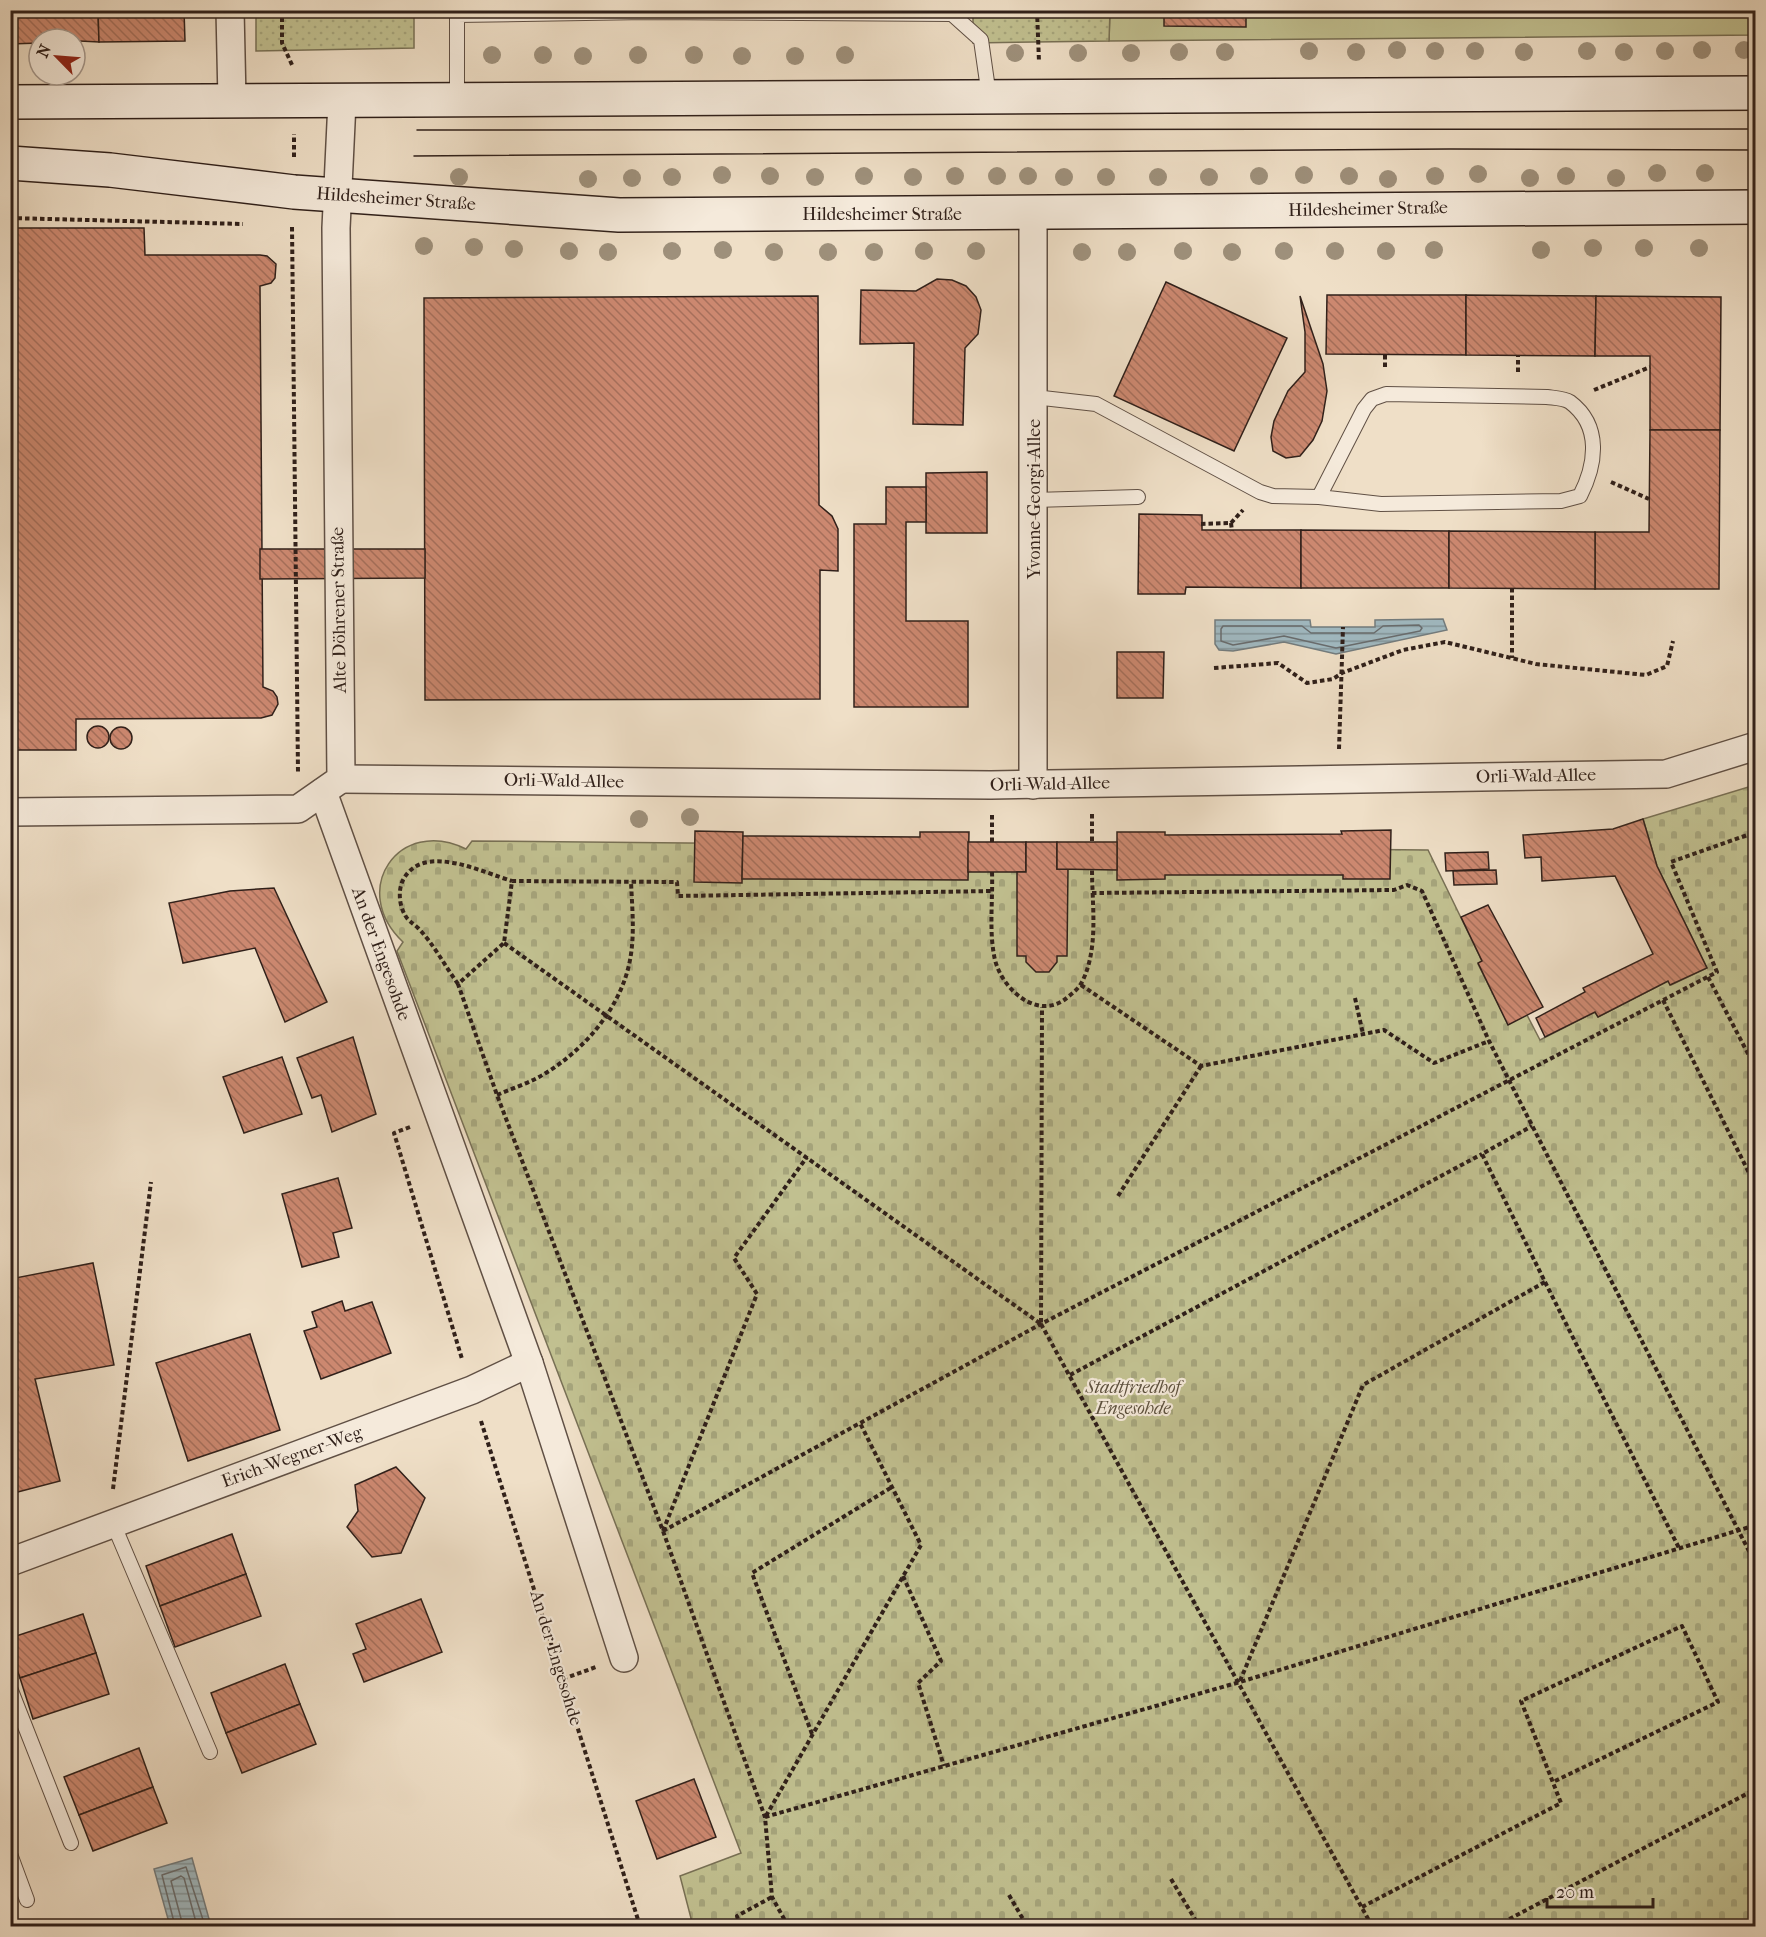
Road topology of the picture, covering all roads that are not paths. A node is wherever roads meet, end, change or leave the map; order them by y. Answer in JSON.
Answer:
{"nodes":[{"id":1,"x":230,"y":10,"type":"edge"},
{"id":2,"x":1755,"y":93,"type":"edge"},
{"id":3,"x":989,"y":96,"type":"junction"},
{"id":4,"x":457,"y":99,"type":"junction"},
{"id":5,"x":232,"y":100,"type":"junction"},
{"id":6,"x":10,"y":102,"type":"edge"},
{"id":7,"x":342,"y":102,"type":"junction"},
{"id":8,"x":10,"y":163,"type":"edge"},
{"id":9,"x":338,"y":196,"type":"junction"},
{"id":10,"x":1755,"y":207,"type":"edge"},
{"id":11,"x":1033,"y":213,"type":"junction"},
{"id":12,"x":1034,"y":397,"type":"junction"},
{"id":13,"x":1138,"y":497,"type":"dead end"},
{"id":14,"x":1319,"y":497,"type":"junction"},
{"id":15,"x":1034,"y":500,"type":"junction"},
{"id":16,"x":1755,"y":746,"type":"edge"},
{"id":17,"x":1033,"y":784,"type":"junction"},
{"id":18,"x":332,"y":785,"type":"junction"},
{"id":19,"x":10,"y":812,"type":"edge"},
{"id":20,"x":529,"y":1363,"type":"junction"},
{"id":21,"x":110,"y":1524,"type":"junction"},
{"id":22,"x":10,"y":1562,"type":"edge"},
{"id":23,"x":624,"y":1658,"type":"dead end"},
{"id":24,"x":10,"y":1688,"type":"edge"},
{"id":25,"x":210,"y":1752,"type":"dead end"},
{"id":26,"x":71,"y":1843,"type":"dead end"},
{"id":27,"x":10,"y":1854,"type":"edge"},
{"id":28,"x":27,"y":1900,"type":"dead end"}],
"edges":[{"from":1,"to":5,"type":"street"},
{"from":2,"to":3,"type":"main road"},
{"from":3,"to":4,"type":"main road"},
{"from":3,"to":4,"type":"lane"},
{"from":4,"to":7,"type":"main road"},
{"from":5,"to":6,"type":"main road"},
{"from":5,"to":7,"type":"main road"},
{"from":7,"to":9,"type":"street","name":"Alte Döhrener Straße"},
{"from":8,"to":9,"type":"main road","name":"Hildesheimer Straße"},
{"from":9,"to":11,"type":"main road","name":"Hildesheimer Straße"},
{"from":9,"to":18,"type":"street","name":"Alte Döhrener Straße"},
{"from":10,"to":11,"type":"main road","name":"Hildesheimer Straße"},
{"from":11,"to":12,"type":"street","name":"Yvonne-Georgi-Allee"},
{"from":12,"to":14,"type":"lane"},
{"from":12,"to":15,"type":"street","name":"Yvonne-Georgi-Allee"},
{"from":13,"to":15,"type":"lane"},
{"from":14,"to":14,"type":"lane"},
{"from":15,"to":17,"type":"street","name":"Yvonne-Georgi-Allee"},
{"from":16,"to":17,"type":"street","name":"Orli-Wald-Allee"},
{"from":17,"to":18,"type":"street","name":"Orli-Wald-Allee"},
{"from":18,"to":19,"type":"street"},
{"from":18,"to":20,"type":"street","name":"An der Engesohde"},
{"from":20,"to":21,"type":"street","name":"Erich-Wegner-Weg"},
{"from":20,"to":23,"type":"street","name":"An der Engesohde"},
{"from":21,"to":22,"type":"street","name":"Erich-Wegner-Weg"},
{"from":21,"to":25,"type":"lane"},
{"from":24,"to":26,"type":"lane"},
{"from":27,"to":28,"type":"lane"}]}
